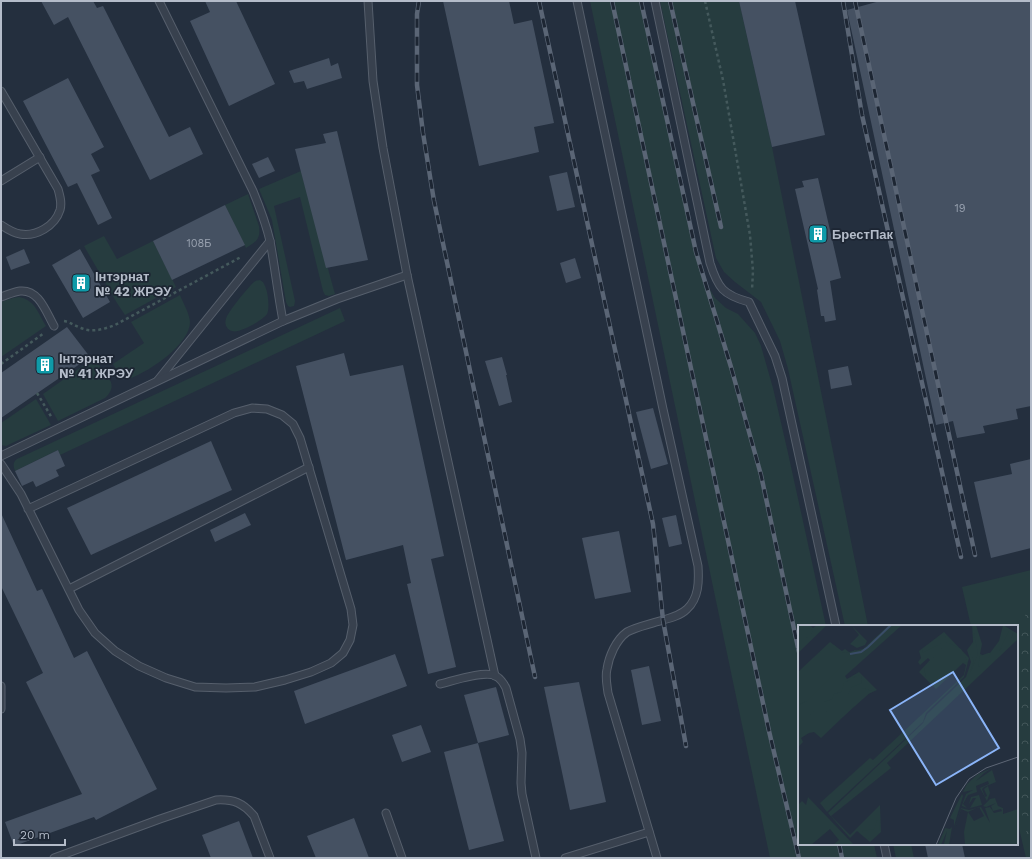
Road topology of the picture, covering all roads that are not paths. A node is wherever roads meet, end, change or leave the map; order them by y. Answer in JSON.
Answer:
{"nodes":[{"id":1,"x":159,"y":1,"type":"edge"},
{"id":2,"x":368,"y":1,"type":"edge"},
{"id":3,"x":577,"y":1,"type":"edge"},
{"id":4,"x":655,"y":1,"type":"edge"},
{"id":5,"x":1,"y":91,"type":"edge"},
{"id":6,"x":40,"y":157,"type":"junction"},
{"id":7,"x":1,"y":181,"type":"edge"},
{"id":8,"x":1,"y":225,"type":"edge"},
{"id":9,"x":270,"y":242,"type":"junction"},
{"id":10,"x":407,"y":275,"type":"junction"},
{"id":11,"x":1,"y":297,"type":"edge"},
{"id":12,"x":283,"y":321,"type":"junction"},
{"id":13,"x":54,"y":326,"type":"road end"},
{"id":14,"x":157,"y":382,"type":"junction"},
{"id":15,"x":1,"y":456,"type":"edge"},
{"id":16,"x":1,"y":464,"type":"edge"},
{"id":17,"x":309,"y":467,"type":"junction"},
{"id":18,"x":28,"y":509,"type":"junction"},
{"id":19,"x":69,"y":589,"type":"junction"},
{"id":20,"x":836,"y":625,"type":"edge"},
{"id":21,"x":495,"y":676,"type":"junction"},
{"id":22,"x":440,"y":684,"type":"dead end"},
{"id":23,"x":1,"y":686,"type":"edge"},
{"id":24,"x":1,"y":689,"type":"edge"},
{"id":25,"x":1,"y":709,"type":"edge"},
{"id":26,"x":386,"y":813,"type":"dead end"},
{"id":27,"x":649,"y":832,"type":"junction"},
{"id":28,"x":884,"y":845,"type":"edge"},
{"id":29,"x":54,"y":858,"type":"edge"},
{"id":30,"x":270,"y":858,"type":"edge"},
{"id":31,"x":402,"y":858,"type":"edge"},
{"id":32,"x":536,"y":858,"type":"edge"},
{"id":33,"x":565,"y":858,"type":"edge"},
{"id":34,"x":657,"y":858,"type":"edge"},
{"id":35,"x":887,"y":858,"type":"edge"}],
"edges":[{"from":1,"to":9,"type":"lane"},
{"from":2,"to":10,"type":"lane"},
{"from":3,"to":27,"type":"lane"},
{"from":4,"to":20,"type":"lane"},
{"from":5,"to":6,"type":"lane"},
{"from":6,"to":7,"type":"lane"},
{"from":6,"to":8,"type":"lane"},
{"from":9,"to":12,"type":"lane"},
{"from":9,"to":14,"type":"lane"},
{"from":10,"to":12,"type":"lane"},
{"from":10,"to":21,"type":"lane"},
{"from":11,"to":13,"type":"lane"},
{"from":12,"to":14,"type":"lane"},
{"from":14,"to":15,"type":"lane"},
{"from":16,"to":18,"type":"lane"},
{"from":17,"to":18,"type":"lane"},
{"from":17,"to":19,"type":"lane"},
{"from":17,"to":19,"type":"lane"},
{"from":18,"to":19,"type":"lane"},
{"from":21,"to":22,"type":"lane"},
{"from":21,"to":32,"type":"lane"},
{"from":23,"to":24,"type":"lane"},
{"from":24,"to":25,"type":"lane"},
{"from":26,"to":31,"type":"lane"},
{"from":27,"to":33,"type":"lane"},
{"from":27,"to":34,"type":"lane"},
{"from":28,"to":35,"type":"lane"},
{"from":29,"to":30,"type":"lane"}]}
